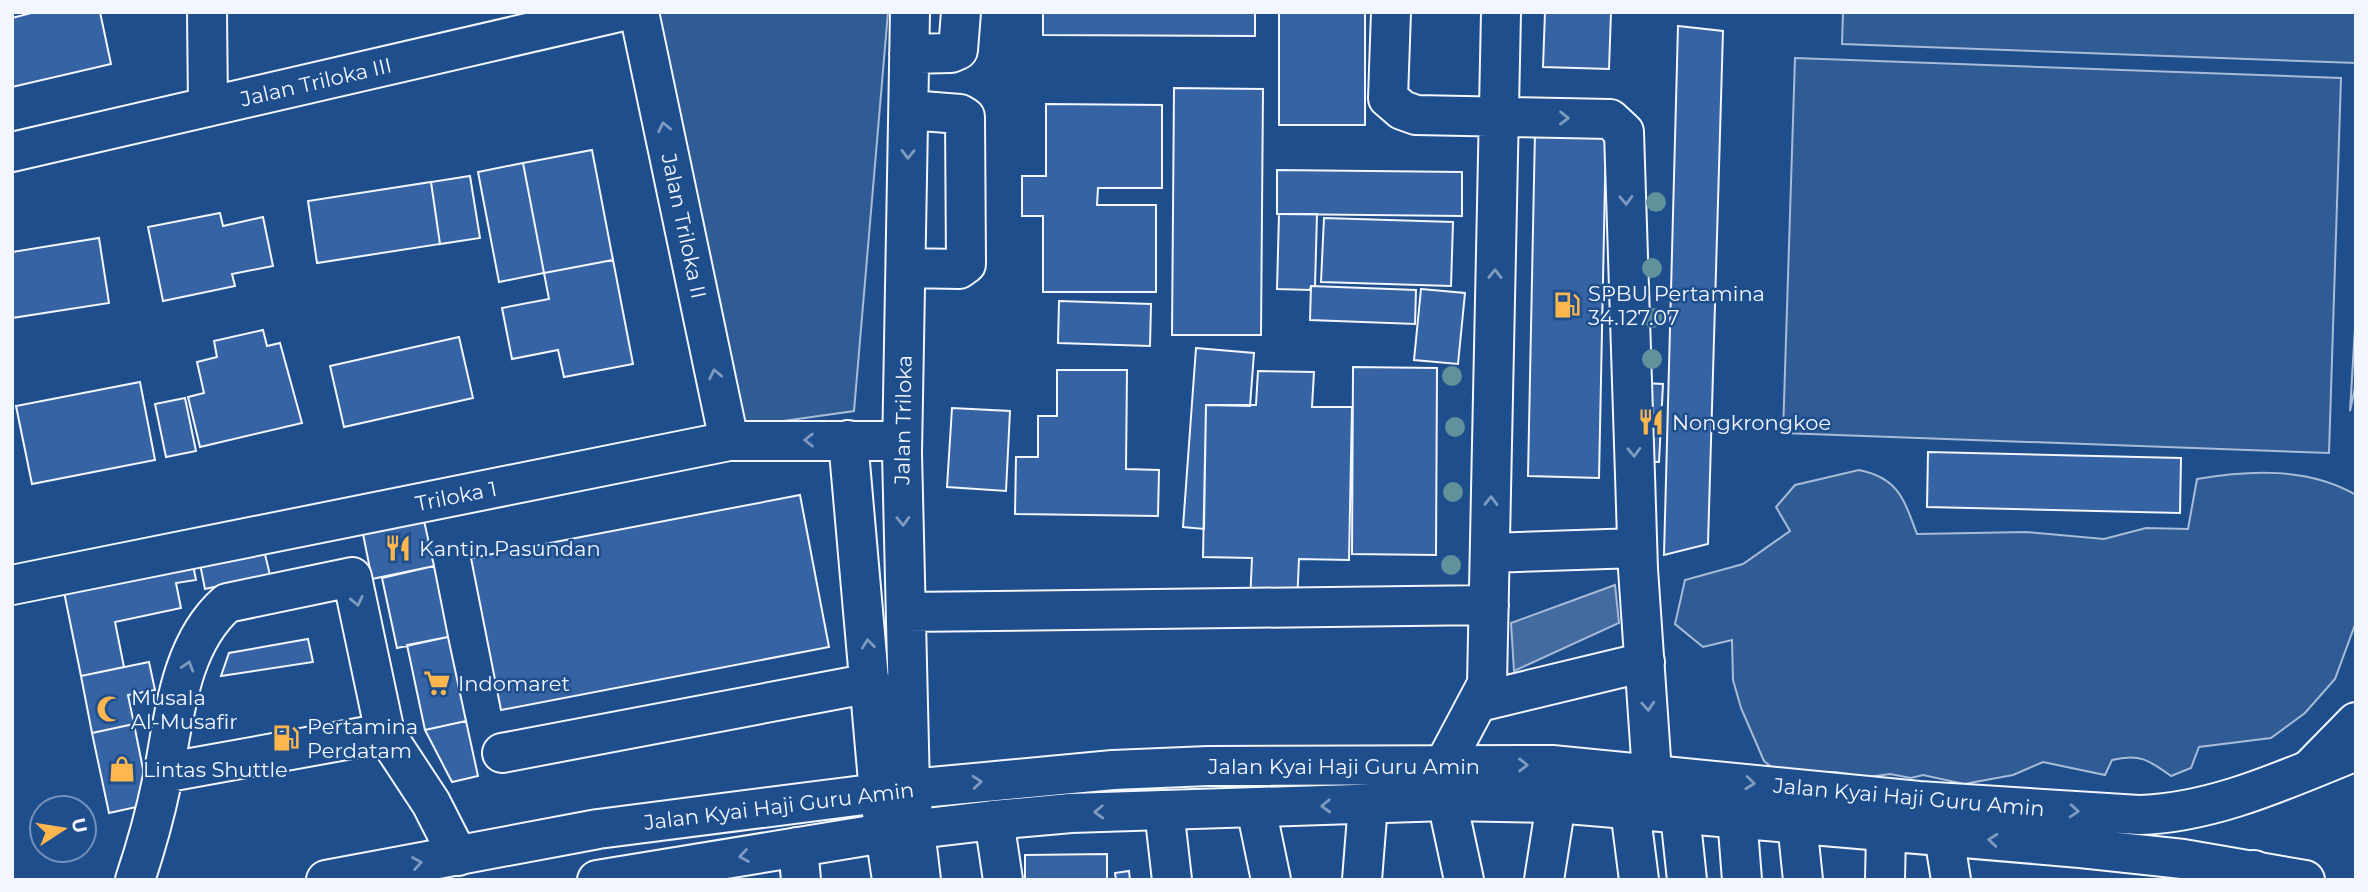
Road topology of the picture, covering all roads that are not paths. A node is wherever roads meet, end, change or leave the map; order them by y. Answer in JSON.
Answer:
{"nodes":[{"id":1,"x":207,"y":12,"type":"edge"},
{"id":2,"x":620,"y":12,"type":"edge"},
{"id":3,"x":639,"y":12,"type":"edge"},
{"id":4,"x":910,"y":12,"type":"edge"},
{"id":5,"x":961,"y":12,"type":"edge"},
{"id":6,"x":1391,"y":12,"type":"edge"},
{"id":7,"x":1501,"y":12,"type":"edge"},
{"id":8,"x":909,"y":54,"type":"junction"},
{"id":9,"x":208,"y":107,"type":"junction"},
{"id":10,"x":909,"y":110,"type":"junction"},
{"id":11,"x":1498,"y":116,"type":"junction"},
{"id":12,"x":12,"y":152,"type":"edge"},
{"id":13,"x":906,"y":268,"type":"junction"},
{"id":14,"x":848,"y":440,"type":"junction"},
{"id":15,"x":729,"y":441,"type":"junction"},
{"id":16,"x":902,"y":441,"type":"junction"},
{"id":17,"x":1490,"y":553,"type":"junction"},
{"id":18,"x":1637,"y":558,"type":"junction"},
{"id":19,"x":12,"y":585,"type":"edge"},
{"id":20,"x":906,"y":612,"type":"junction"},
{"id":21,"x":1489,"y":612,"type":"junction"},
{"id":22,"x":1644,"y":650,"type":"junction"},
{"id":23,"x":1483,"y":693,"type":"junction"},
{"id":24,"x":884,"y":701,"type":"junction"},
{"id":25,"x":2356,"y":722,"type":"edge"},
{"id":26,"x":385,"y":733,"type":"junction"},
{"id":27,"x":2356,"y":751,"type":"edge"},
{"id":28,"x":502,"y":753,"type":"dead end"},
{"id":29,"x":2310,"y":769,"type":"junction"},
{"id":30,"x":163,"y":773,"type":"junction"},
{"id":31,"x":1652,"y":773,"type":"junction"},
{"id":32,"x":894,"y":781,"type":"junction"},
{"id":33,"x":1446,"y":783,"type":"junction"},
{"id":34,"x":1556,"y":803,"type":"junction"},
{"id":35,"x":1368,"y":804,"type":"junction"},
{"id":36,"x":1256,"y":808,"type":"junction"},
{"id":37,"x":1630,"y":809,"type":"junction"},
{"id":38,"x":1164,"y":810,"type":"junction"},
{"id":39,"x":1681,"y":814,"type":"junction"},
{"id":40,"x":1737,"y":817,"type":"junction"},
{"id":41,"x":994,"y":820,"type":"junction"},
{"id":42,"x":1797,"y":823,"type":"junction"},
{"id":43,"x":898,"y":831,"type":"junction"},
{"id":44,"x":1886,"y":832,"type":"junction"},
{"id":45,"x":1944,"y":836,"type":"junction"},
{"id":46,"x":453,"y":846,"type":"junction"},
{"id":47,"x":799,"y":863,"type":"edge"},
{"id":48,"x":2184,"y":869,"type":"edge"},
{"id":49,"x":2259,"y":875,"type":"edge"},
{"id":50,"x":135,"y":880,"type":"edge"},
{"id":51,"x":326,"y":880,"type":"edge"},
{"id":52,"x":597,"y":880,"type":"edge"},
{"id":53,"x":892,"y":880,"type":"edge"},
{"id":54,"x":921,"y":880,"type":"edge"},
{"id":55,"x":1003,"y":880,"type":"edge"},
{"id":56,"x":1172,"y":880,"type":"edge"},
{"id":57,"x":1271,"y":880,"type":"edge"},
{"id":58,"x":1362,"y":880,"type":"edge"},
{"id":59,"x":1464,"y":880,"type":"edge"},
{"id":60,"x":1544,"y":880,"type":"edge"},
{"id":61,"x":1639,"y":880,"type":"edge"},
{"id":62,"x":1686,"y":880,"type":"edge"},
{"id":63,"x":1742,"y":880,"type":"edge"},
{"id":64,"x":1803,"y":880,"type":"edge"},
{"id":65,"x":1885,"y":880,"type":"edge"},
{"id":66,"x":1951,"y":880,"type":"edge"},
{"id":67,"x":2305,"y":880,"type":"edge"}],
"edges":[{"from":1,"to":9,"type":"main road"},
{"from":2,"to":9,"type":"main road","name":"Jalan Triloka III"},
{"from":15,"to":3,"type":"main road","name":"Jalan Triloka II","one_way":true},
{"from":4,"to":8,"type":"main road","name":"Jalan Triloka"},
{"from":5,"to":8,"type":"main road"},
{"from":6,"to":11,"type":"main road"},
{"from":7,"to":11,"type":"main road"},
{"from":8,"to":10,"type":"main road","name":"Jalan Triloka"},
{"from":9,"to":12,"type":"main road","name":"Jalan Triloka III"},
{"from":10,"to":13,"type":"main road","name":"Jalan Triloka","one_way":true},
{"from":10,"to":13,"type":"main road"},
{"from":17,"to":11,"type":"main road","one_way":true},
{"from":11,"to":18,"type":"main road","one_way":true},
{"from":13,"to":16,"type":"main road","name":"Jalan Triloka"},
{"from":14,"to":15,"type":"main road","name":"Triloka 1","one_way":true},
{"from":14,"to":16,"type":"main road","name":"Triloka 1"},
{"from":24,"to":14,"type":"main road","name":"Jalan Triloka","one_way":true},
{"from":15,"to":19,"type":"main road","name":"Triloka 1"},
{"from":16,"to":20,"type":"main road","name":"Jalan Triloka","one_way":true},
{"from":17,"to":18,"type":"main road"},
{"from":17,"to":21,"type":"main road"},
{"from":18,"to":22,"type":"main road"},
{"from":20,"to":21,"type":"main road"},
{"from":20,"to":24,"type":"main road","name":"Jalan Triloka"},
{"from":21,"to":23,"type":"main road"},
{"from":22,"to":23,"type":"main road"},
{"from":22,"to":31,"type":"main road","one_way":true},
{"from":23,"to":33,"type":"main road"},
{"from":24,"to":28,"type":"main road"},
{"from":24,"to":32,"type":"main road","name":"Jalan Triloka"},
{"from":25,"to":29,"type":"main road"},
{"from":26,"to":30,"type":"main road"},
{"from":30,"to":26,"type":"main road","one_way":true},
{"from":26,"to":46,"type":"main road"},
{"from":27,"to":29,"type":"main road","name":"Jalan Kyai Haji Guru Amin"},
{"from":31,"to":29,"type":"main road","name":"Jalan Kyai Haji Guru Amin","one_way":true},
{"from":30,"to":50,"type":"main road"},
{"from":33,"to":31,"type":"main road","name":"Jalan Kyai Haji Guru Amin","one_way":true},
{"from":32,"to":33,"type":"main road","name":"Jalan Kyai Haji Guru Amin","one_way":true},
{"from":32,"to":43,"type":"main road","name":"Jalan Triloka"},
{"from":32,"to":46,"type":"main road","name":"Jalan Kyai Haji Guru Amin"},
{"from":33,"to":34,"type":"main road","name":"Jalan Kyai Haji Guru Amin"},
{"from":33,"to":35,"type":"main road","name":"Jalan Kyai Haji Guru Amin"},
{"from":33,"to":59,"type":"main road"},
{"from":34,"to":37,"type":"main road","name":"Jalan Kyai Haji Guru Amin"},
{"from":34,"to":60,"type":"main road"},
{"from":35,"to":36,"type":"main road","name":"Jalan Kyai Haji Guru Amin","one_way":true},
{"from":35,"to":58,"type":"main road"},
{"from":36,"to":38,"type":"main road","name":"Jalan Kyai Haji Guru Amin"},
{"from":36,"to":57,"type":"main road"},
{"from":37,"to":39,"type":"main road","name":"Jalan Kyai Haji Guru Amin"},
{"from":37,"to":61,"type":"main road"},
{"from":38,"to":41,"type":"main road","name":"Jalan Kyai Haji Guru Amin","one_way":true},
{"from":38,"to":56,"type":"main road"},
{"from":39,"to":40,"type":"main road","name":"Jalan Kyai Haji Guru Amin"},
{"from":39,"to":62,"type":"main road"},
{"from":40,"to":42,"type":"main road","name":"Jalan Kyai Haji Guru Amin"},
{"from":40,"to":63,"type":"main road"},
{"from":41,"to":43,"type":"main road","name":"Jalan Kyai Haji Guru Amin"},
{"from":41,"to":55,"type":"main road"},
{"from":42,"to":44,"type":"main road","name":"Jalan Kyai Haji Guru Amin"},
{"from":42,"to":64,"type":"main road"},
{"from":43,"to":47,"type":"main road","name":"Jalan Kyai Haji Guru Amin"},
{"from":43,"to":53,"type":"main road"},
{"from":43,"to":54,"type":"main road"},
{"from":44,"to":45,"type":"main road","name":"Jalan Kyai Haji Guru Amin"},
{"from":44,"to":65,"type":"main road"},
{"from":48,"to":45,"type":"main road","name":"Jalan Kyai Haji Guru Amin","one_way":true},
{"from":45,"to":66,"type":"main road"},
{"from":51,"to":46,"type":"main road","name":"Jalan Kyai Haji Guru Amin","one_way":true},
{"from":47,"to":52,"type":"main road","name":"Jalan Kyai Haji Guru Amin","one_way":true},
{"from":48,"to":49,"type":"main road","name":"Jalan Kyai Haji Guru Amin"},
{"from":49,"to":67,"type":"main road","name":"Jalan Kyai Haji Guru Amin"}]}
